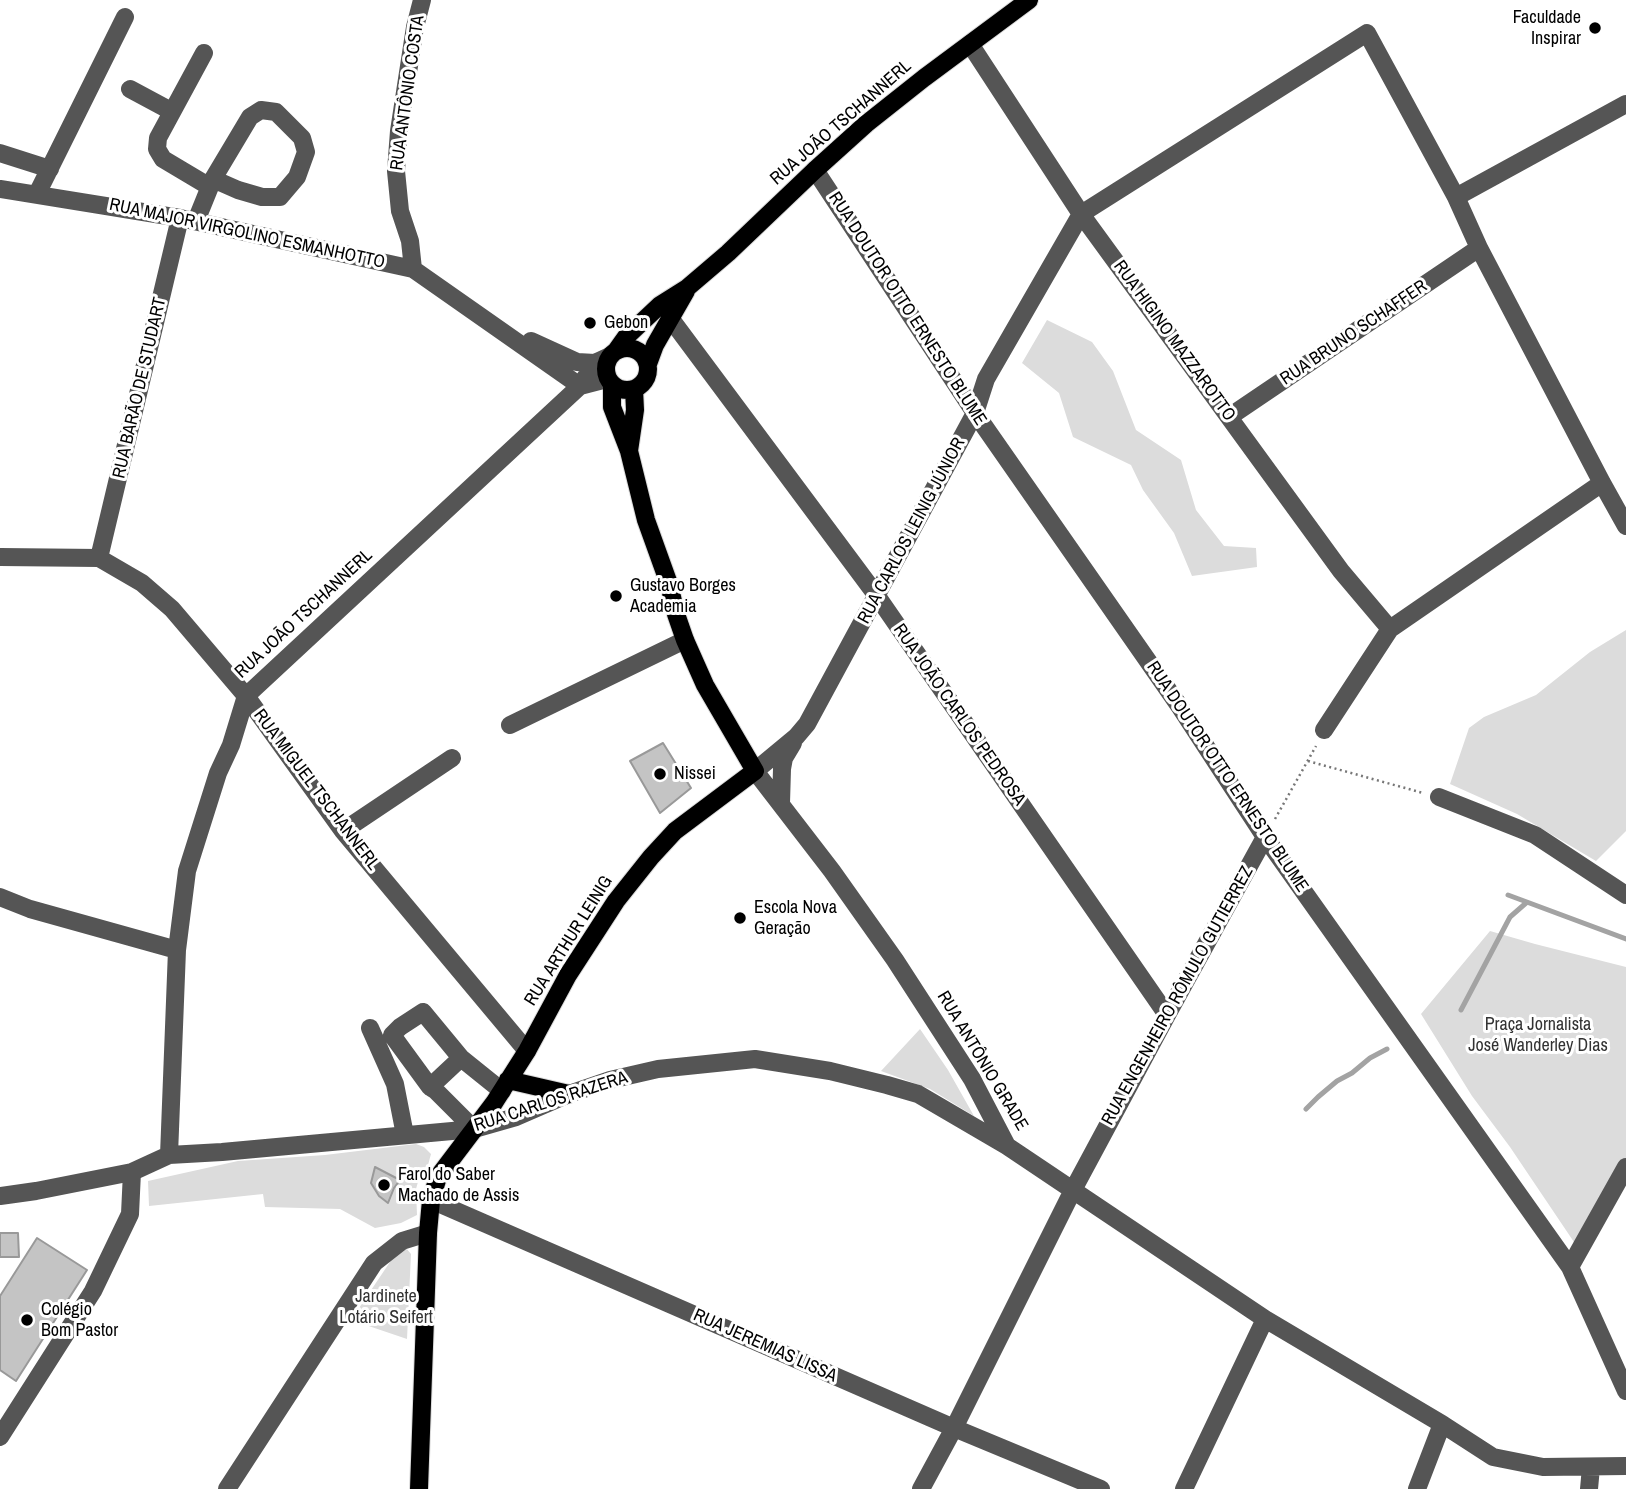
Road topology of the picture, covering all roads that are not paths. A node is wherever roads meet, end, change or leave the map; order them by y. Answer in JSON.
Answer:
{"nodes":[{"id":1,"x":422,"y":0,"type":"edge"},
{"id":2,"x":1029,"y":0,"type":"edge"},
{"id":3,"x":125,"y":17,"type":"dead end"},
{"id":4,"x":970,"y":44,"type":"junction"},
{"id":5,"x":204,"y":53,"type":"dead end"},
{"id":6,"x":130,"y":89,"type":"dead end"},
{"id":7,"x":1626,"y":104,"type":"edge"},
{"id":8,"x":171,"y":111,"type":"junction"},
{"id":9,"x":0,"y":153,"type":"edge"},
{"id":10,"x":50,"y":169,"type":"junction"},
{"id":11,"x":815,"y":170,"type":"junction"},
{"id":12,"x":212,"y":183,"type":"junction"},
{"id":13,"x":0,"y":189,"type":"edge"},
{"id":14,"x":37,"y":194,"type":"junction"},
{"id":15,"x":1455,"y":197,"type":"junction"},
{"id":16,"x":1081,"y":214,"type":"junction"},
{"id":17,"x":188,"y":219,"type":"junction"},
{"id":18,"x":1479,"y":248,"type":"junction"},
{"id":19,"x":413,"y":269,"type":"junction"},
{"id":20,"x":687,"y":288,"type":"junction"},
{"id":21,"x":481,"y":316,"type":"junction"},
{"id":22,"x":670,"y":318,"type":"junction"},
{"id":23,"x":607,"y":356,"type":"junction"},
{"id":24,"x":648,"y":363,"type":"junction"},
{"id":25,"x":610,"y":382,"type":"junction"},
{"id":26,"x":580,"y":386,"type":"junction"},
{"id":27,"x":634,"y":390,"type":"junction"},
{"id":28,"x":975,"y":413,"type":"junction"},
{"id":29,"x":1230,"y":417,"type":"junction"},
{"id":30,"x":629,"y":451,"type":"junction"},
{"id":31,"x":1602,"y":483,"type":"junction"},
{"id":32,"x":1626,"y":526,"type":"edge"},
{"id":33,"x":0,"y":557,"type":"edge"},
{"id":34,"x":99,"y":558,"type":"junction"},
{"id":35,"x":877,"y":596,"type":"junction"},
{"id":36,"x":1390,"y":629,"type":"junction"},
{"id":37,"x":685,"y":640,"type":"junction"},
{"id":38,"x":246,"y":696,"type":"junction"},
{"id":39,"x":510,"y":725,"type":"dead end"},
{"id":40,"x":1324,"y":730,"type":"road end"},
{"id":41,"x":796,"y":737,"type":"junction"},
{"id":42,"x":452,"y":758,"type":"dead end"},
{"id":43,"x":755,"y":771,"type":"junction"},
{"id":44,"x":1439,"y":797,"type":"road end"},
{"id":45,"x":781,"y":803,"type":"junction"},
{"id":46,"x":344,"y":831,"type":"junction"},
{"id":47,"x":1265,"y":837,"type":"junction"},
{"id":48,"x":1626,"y":895,"type":"edge"},
{"id":49,"x":0,"y":897,"type":"edge"},
{"id":50,"x":177,"y":950,"type":"junction"},
{"id":51,"x":1167,"y":1016,"type":"junction"},
{"id":52,"x":370,"y":1028,"type":"dead end"},
{"id":53,"x":527,"y":1051,"type":"junction"},
{"id":54,"x":461,"y":1058,"type":"junction"},
{"id":55,"x":505,"y":1086,"type":"junction"},
{"id":56,"x":430,"y":1087,"type":"junction"},
{"id":57,"x":569,"y":1094,"type":"junction"},
{"id":58,"x":474,"y":1129,"type":"junction"},
{"id":59,"x":405,"y":1135,"type":"junction"},
{"id":60,"x":1007,"y":1146,"type":"junction"},
{"id":61,"x":169,"y":1155,"type":"junction"},
{"id":62,"x":1626,"y":1167,"type":"edge"},
{"id":63,"x":132,"y":1172,"type":"junction"},
{"id":64,"x":1073,"y":1190,"type":"junction"},
{"id":65,"x":0,"y":1196,"type":"edge"},
{"id":66,"x":431,"y":1200,"type":"junction"},
{"id":67,"x":428,"y":1234,"type":"junction"},
{"id":68,"x":1570,"y":1267,"type":"junction"},
{"id":69,"x":1265,"y":1319,"type":"junction"},
{"id":70,"x":1626,"y":1391,"type":"edge"},
{"id":71,"x":1442,"y":1424,"type":"junction"},
{"id":72,"x":954,"y":1428,"type":"junction"},
{"id":73,"x":0,"y":1437,"type":"edge"},
{"id":74,"x":1626,"y":1466,"type":"edge"},
{"id":75,"x":1591,"y":1467,"type":"junction"},
{"id":76,"x":227,"y":1489,"type":"edge"},
{"id":77,"x":419,"y":1489,"type":"edge"},
{"id":78,"x":921,"y":1489,"type":"edge"},
{"id":79,"x":1101,"y":1489,"type":"edge"},
{"id":80,"x":1184,"y":1489,"type":"edge"},
{"id":81,"x":1417,"y":1489,"type":"edge"},
{"id":82,"x":1589,"y":1489,"type":"edge"}],
"edges":[{"from":1,"to":19,"type":"street","name":"RUA ANTÔNIO COSTA"},
{"from":2,"to":4,"type":"main road","name":"RUA JOÃO TSCHANNERL"},
{"from":3,"to":10,"type":"street"},
{"from":4,"to":11,"type":"main road","name":"RUA JOÃO TSCHANNERL"},
{"from":4,"to":16,"type":"street","name":"RUA HIGINO MAZZAROTTO"},
{"from":5,"to":8,"type":"street"},
{"from":6,"to":8,"type":"street"},
{"from":7,"to":15,"type":"street"},
{"from":8,"to":12,"type":"street"},
{"from":9,"to":10,"type":"street"},
{"from":10,"to":14,"type":"street"},
{"from":11,"to":20,"type":"main road","name":"RUA JOÃO TSCHANNERL"},
{"from":11,"to":28,"type":"street","name":"RUA DOUTOR OTTO ERNESTO BLUME"},
{"from":12,"to":12,"type":"street"},
{"from":12,"to":17,"type":"street","name":"RUA BARÃO DE STUDART"},
{"from":13,"to":14,"type":"street","name":"RUA MAJOR VIRGOLINO ESMANHOTTO"},
{"from":14,"to":17,"type":"street","name":"RUA MAJOR VIRGOLINO ESMANHOTTO"},
{"from":15,"to":16,"type":"street","name":"RUA CARLOS LEINIG JÚNIOR"},
{"from":15,"to":18,"type":"street"},
{"from":16,"to":28,"type":"street","name":"RUA CARLOS LEINIG JÚNIOR"},
{"from":16,"to":29,"type":"street","name":"RUA HIGINO MAZZAROTTO"},
{"from":17,"to":19,"type":"street","name":"RUA MAJOR VIRGOLINO ESMANHOTTO"},
{"from":17,"to":34,"type":"street","name":"RUA BARÃO DE STUDART"},
{"from":18,"to":29,"type":"street","name":"RUA BRUNO SCHAFFER"},
{"from":18,"to":31,"type":"street"},
{"from":19,"to":21,"type":"street","name":"RUA MAJOR VIRGOLINO ESMANHOTTO"},
{"from":20,"to":22,"type":"main road","name":"RUA JOÃO TSCHANNERL"},
{"from":20,"to":23,"type":"main road","name":"RUA JOÃO TSCHANNERL"},
{"from":21,"to":23,"type":"street","name":"RUA MAJOR VIRGOLINO ESMANHOTTO"},
{"from":21,"to":26,"type":"street","name":"RUA MAJOR VIRGOLINO ESMANHOTTO"},
{"from":22,"to":24,"type":"main road","name":"RUA JOÃO TSCHANNERL"},
{"from":22,"to":35,"type":"street","name":"RUA JOÃO CARLOS PEDROSA"},
{"from":23,"to":24,"type":"main road"},
{"from":23,"to":25,"type":"main road"},
{"from":23,"to":26,"type":"street","name":"RUA JOÃO TSCHANNERL"},
{"from":24,"to":27,"type":"main road"},
{"from":25,"to":26,"type":"street","name":"RUA JOÃO TSCHANNERL"},
{"from":25,"to":27,"type":"main road"},
{"from":25,"to":30,"type":"main road","name":"RUA ANTÔNIO GRADE"},
{"from":26,"to":38,"type":"street","name":"RUA JOÃO TSCHANNERL"},
{"from":27,"to":30,"type":"main road","name":"RUA ANTÔNIO GRADE"},
{"from":28,"to":35,"type":"street","name":"RUA CARLOS LEINIG JÚNIOR"},
{"from":28,"to":47,"type":"street","name":"RUA DOUTOR OTTO ERNESTO BLUME"},
{"from":29,"to":36,"type":"street","name":"RUA HIGINO MAZZAROTTO"},
{"from":30,"to":37,"type":"main road","name":"RUA ANTÔNIO GRADE"},
{"from":31,"to":32,"type":"street"},
{"from":31,"to":36,"type":"street"},
{"from":33,"to":34,"type":"street","name":"RUA MIGUEL TSCHANNERL"},
{"from":34,"to":38,"type":"street","name":"RUA MIGUEL TSCHANNERL"},
{"from":35,"to":41,"type":"street","name":"RUA CARLOS LEINIG JÚNIOR"},
{"from":35,"to":51,"type":"street","name":"RUA JOÃO CARLOS PEDROSA"},
{"from":36,"to":40,"type":"street"},
{"from":37,"to":39,"type":"street"},
{"from":37,"to":43,"type":"main road","name":"RUA ANTÔNIO GRADE"},
{"from":38,"to":46,"type":"street","name":"RUA MIGUEL TSCHANNERL"},
{"from":38,"to":50,"type":"street","name":"RUA JOÃO TSCHANNERL"},
{"from":41,"to":43,"type":"street","name":"RUA CARLOS LEINIG JÚNIOR"},
{"from":41,"to":45,"type":"street","name":"RUA CARLOS LEINIG JÚNIOR"},
{"from":42,"to":46,"type":"street"},
{"from":43,"to":45,"type":"street","name":"RUA ANTÔNIO GRADE"},
{"from":43,"to":53,"type":"main road","name":"RUA ARTHUR LEINIG"},
{"from":44,"to":48,"type":"street"},
{"from":45,"to":60,"type":"street","name":"RUA ANTÔNIO GRADE"},
{"from":46,"to":53,"type":"street","name":"RUA MIGUEL TSCHANNERL"},
{"from":47,"to":51,"type":"street","name":"RUA ENGENHEIRO RÔMULO GUTIERREZ"},
{"from":47,"to":68,"type":"street","name":"RUA DOUTOR OTTO ERNESTO BLUME"},
{"from":49,"to":50,"type":"street"},
{"from":50,"to":61,"type":"street","name":"RUA JOÃO TSCHANNERL"},
{"from":51,"to":64,"type":"street","name":"RUA ENGENHEIRO RÔMULO GUTIERREZ"},
{"from":52,"to":59,"type":"street"},
{"from":53,"to":55,"type":"main road","name":"RUA ARTHUR LEINIG"},
{"from":54,"to":55,"type":"street"},
{"from":54,"to":56,"type":"street"},
{"from":54,"to":56,"type":"street"},
{"from":55,"to":57,"type":"main road"},
{"from":55,"to":58,"type":"main road","name":"RUA ARTHUR LEINIG"},
{"from":56,"to":58,"type":"street"},
{"from":57,"to":58,"type":"street","name":"RUA CARLOS RAZERA"},
{"from":57,"to":60,"type":"street","name":"RUA CARLOS RAZERA"},
{"from":58,"to":59,"type":"street","name":"RUA CARLOS RAZERA"},
{"from":58,"to":66,"type":"main road","name":"RUA ARTHUR LEINIG"},
{"from":59,"to":61,"type":"street","name":"RUA CARLOS RAZERA"},
{"from":60,"to":64,"type":"street","name":"RUA ANTÔNIO GRADE"},
{"from":61,"to":63,"type":"street","name":"RUA CARLOS RAZERA"},
{"from":62,"to":68,"type":"street"},
{"from":63,"to":65,"type":"street","name":"RUA CARLOS RAZERA"},
{"from":63,"to":73,"type":"street"},
{"from":64,"to":69,"type":"street","name":"RUA ANTÔNIO GRADE"},
{"from":64,"to":72,"type":"street","name":"RUA ENGENHEIRO RÔMULO GUTIERREZ"},
{"from":66,"to":67,"type":"main road","name":"RUA ARTHUR LEINIG"},
{"from":66,"to":72,"type":"street","name":"RUA JEREMIAS LISSA"},
{"from":67,"to":76,"type":"street"},
{"from":67,"to":77,"type":"main road","name":"RUA ARTHUR LEINIG"},
{"from":68,"to":70,"type":"street","name":"RUA DOUTOR OTTO ERNESTO BLUME"},
{"from":69,"to":71,"type":"street","name":"RUA ANTÔNIO GRADE"},
{"from":69,"to":80,"type":"street"},
{"from":71,"to":75,"type":"street","name":"RUA ANTÔNIO GRADE"},
{"from":71,"to":81,"type":"street"},
{"from":72,"to":78,"type":"street","name":"RUA ENGENHEIRO RÔMULO GUTIERREZ"},
{"from":72,"to":79,"type":"street","name":"RUA JEREMIAS LISSA"},
{"from":74,"to":75,"type":"street","name":"RUA ANTÔNIO GRADE"},
{"from":75,"to":82,"type":"street"}]}
